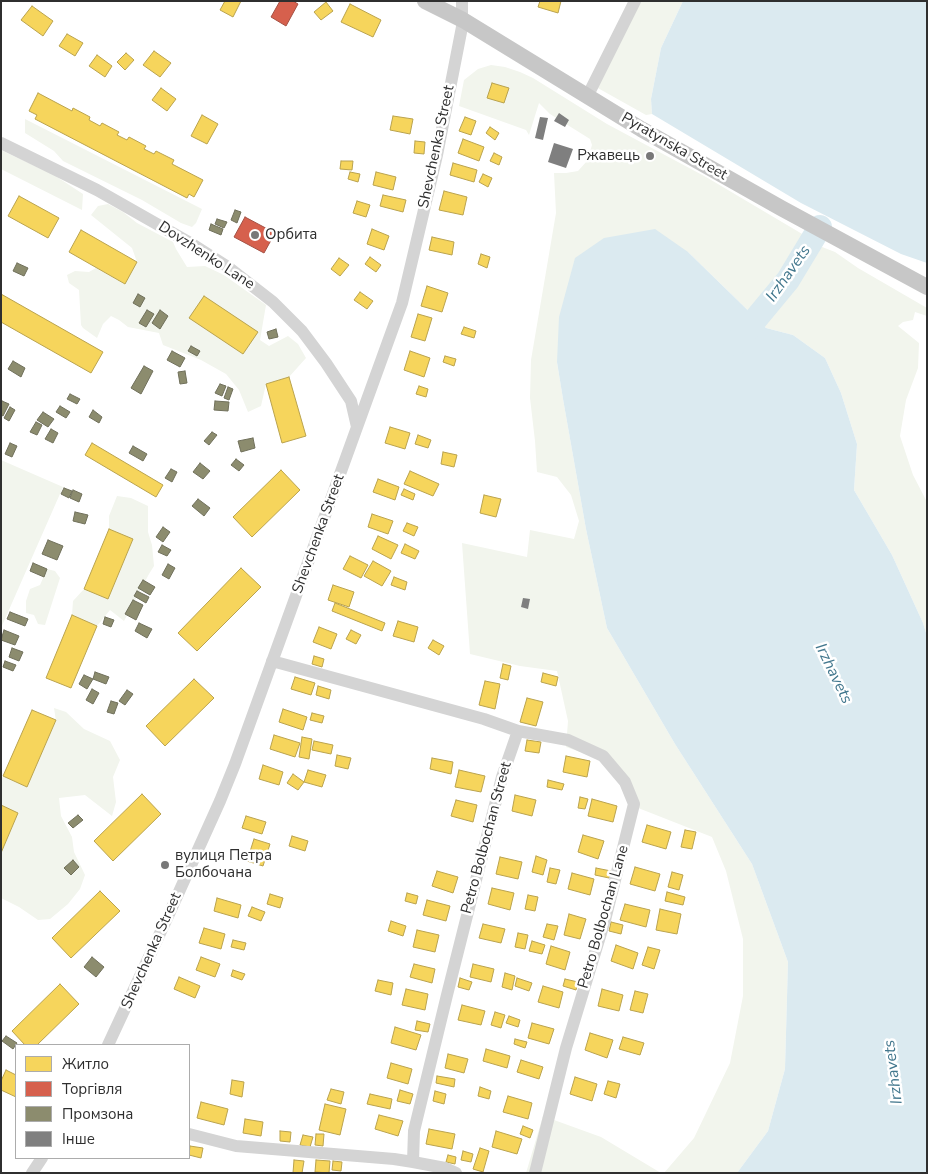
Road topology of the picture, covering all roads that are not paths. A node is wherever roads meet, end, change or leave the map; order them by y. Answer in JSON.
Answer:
{"nodes":[{"id":1,"x":425,"y":1,"type":"edge"},
{"id":2,"x":462,"y":1,"type":"edge"},
{"id":3,"x":635,"y":1,"type":"edge"},
{"id":4,"x":463,"y":20,"type":"junction"},
{"id":5,"x":588,"y":96,"type":"junction"},
{"id":6,"x":1,"y":143,"type":"edge"},
{"id":7,"x":927,"y":287,"type":"edge"},
{"id":8,"x":357,"y":426,"type":"junction"},
{"id":9,"x":272,"y":661,"type":"junction"},
{"id":10,"x":518,"y":731,"type":"junction"},
{"id":11,"x":108,"y":1044,"type":"edge"},
{"id":12,"x":190,"y":1134,"type":"edge"},
{"id":13,"x":41,"y":1159,"type":"edge"},
{"id":14,"x":394,"y":1159,"type":"junction"},
{"id":15,"x":412,"y":1162,"type":"junction"},
{"id":16,"x":32,"y":1173,"type":"edge"},
{"id":17,"x":399,"y":1173,"type":"edge"},
{"id":18,"x":456,"y":1173,"type":"edge"},
{"id":19,"x":535,"y":1173,"type":"edge"}],
"edges":[{"from":1,"to":4,"type":"main road","name":"Pyratynska Street"},
{"from":2,"to":4,"type":"street","name":"Shevchenka Street"},
{"from":3,"to":5,"type":"street"},
{"from":4,"to":5,"type":"main road","name":"Pyratynska Street"},
{"from":4,"to":8,"type":"street","name":"Shevchenka Street"},
{"from":5,"to":7,"type":"main road","name":"Pyratynska Street"},
{"from":6,"to":8,"type":"street","name":"Dovzhenko Lane"},
{"from":8,"to":9,"type":"street","name":"Shevchenka Street"},
{"from":9,"to":10,"type":"street"},
{"from":9,"to":11,"type":"street","name":"Shevchenka Street"},
{"from":10,"to":15,"type":"street","name":"Petro Bolbochan Street"},
{"from":10,"to":19,"type":"street","name":"Petro Bolbochan Lane"},
{"from":12,"to":14,"type":"street"},
{"from":13,"to":16,"type":"street"},
{"from":14,"to":15,"type":"street"},
{"from":14,"to":17,"type":"street"},
{"from":15,"to":18,"type":"street"}]}
